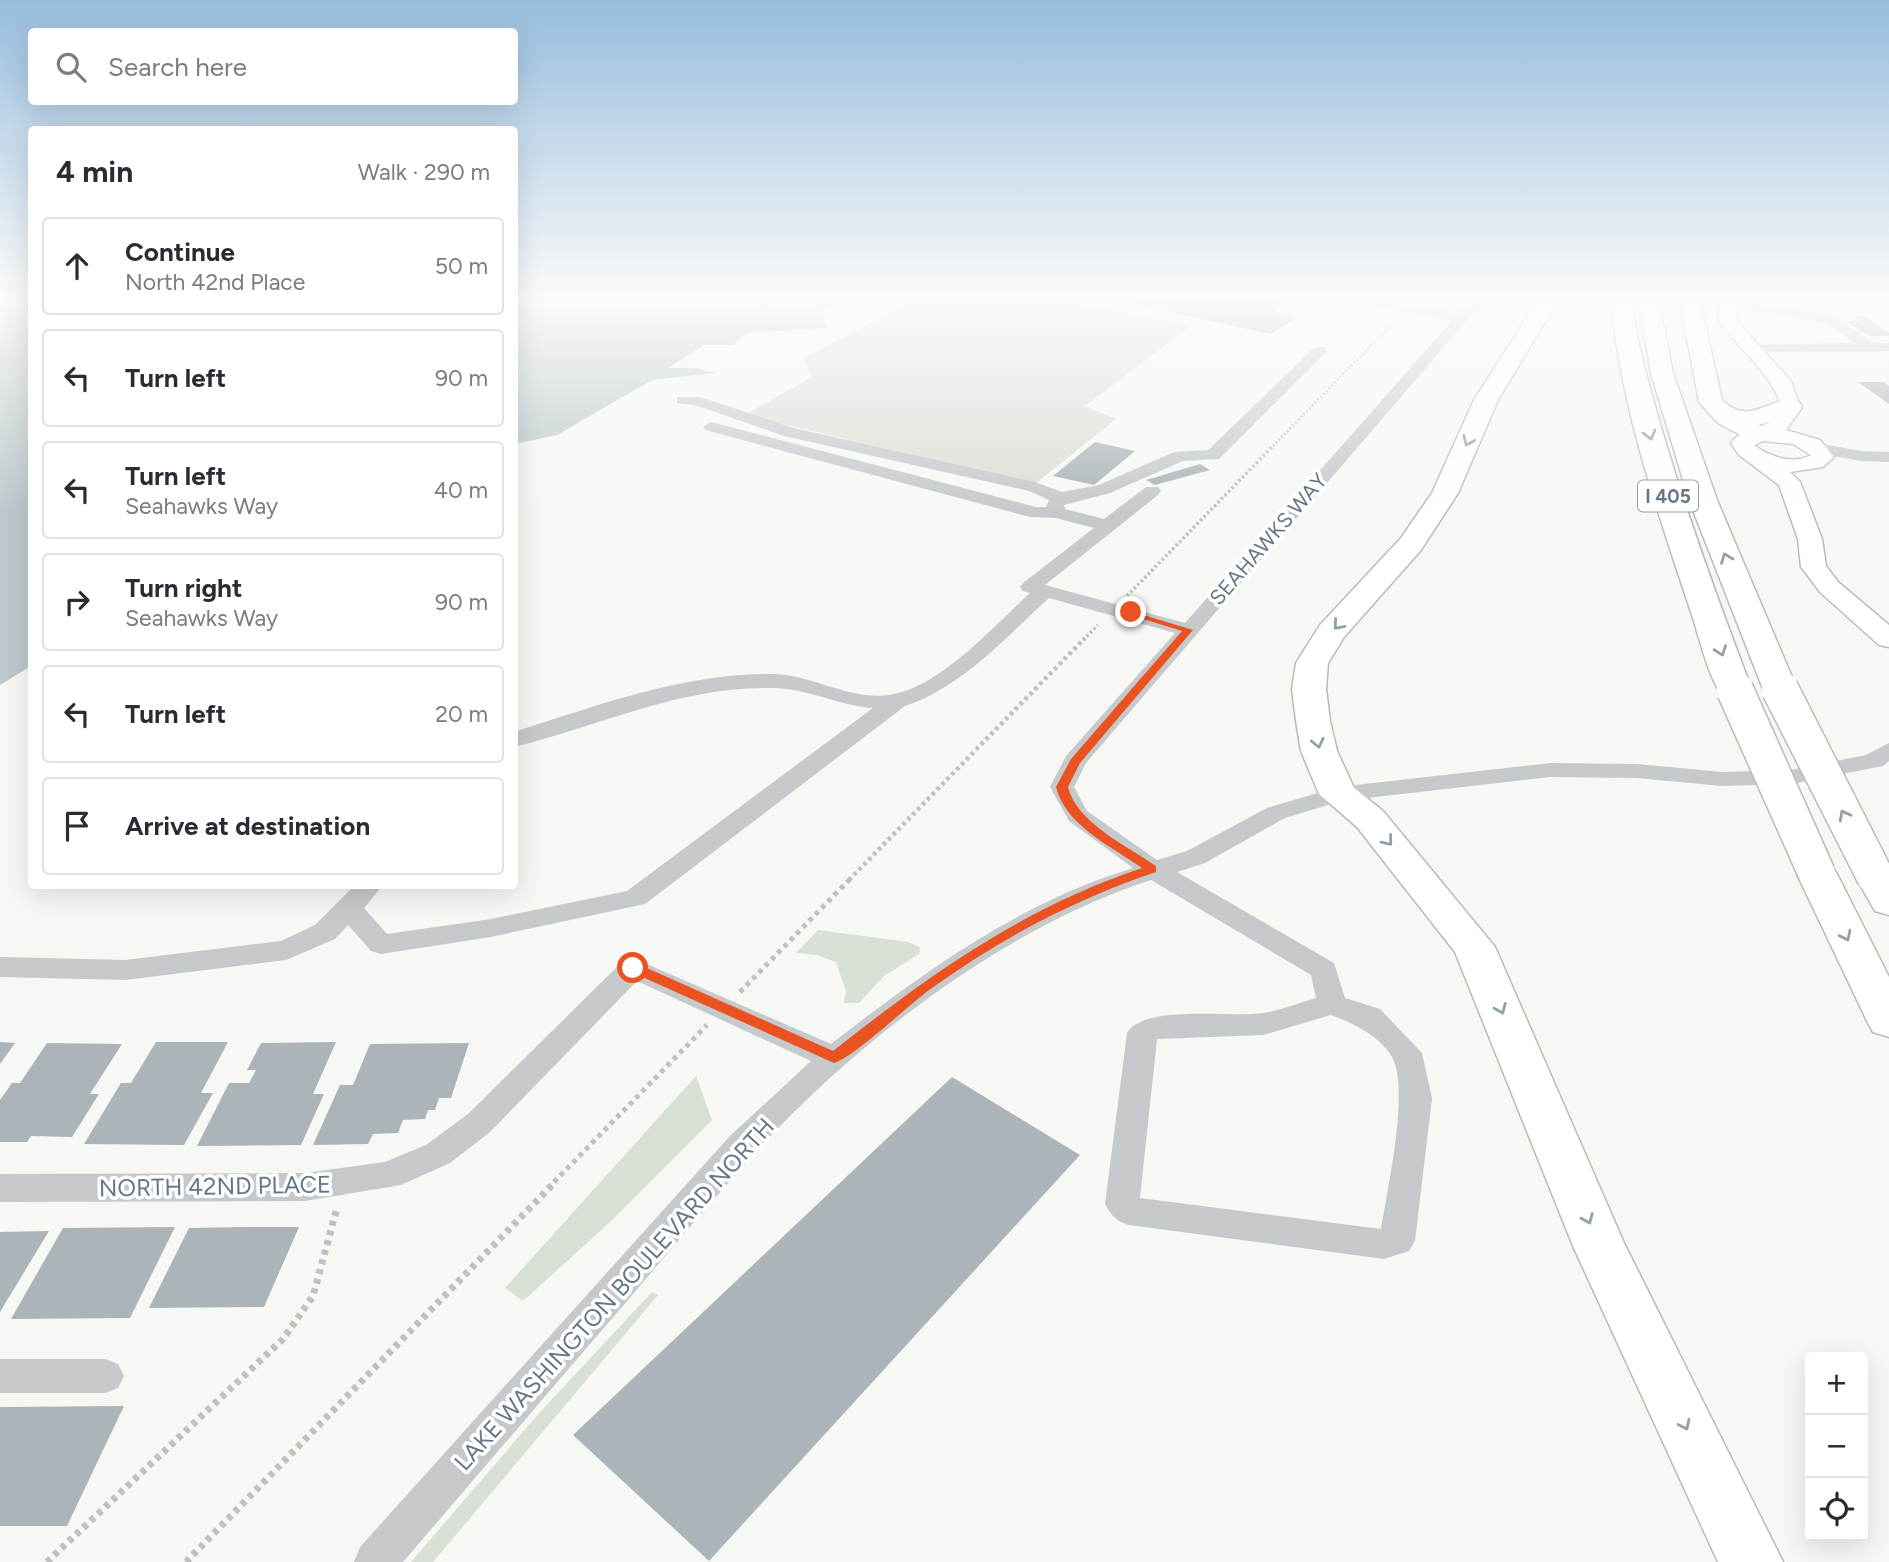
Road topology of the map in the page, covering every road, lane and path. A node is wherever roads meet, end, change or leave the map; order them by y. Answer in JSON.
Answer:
{"nodes":[{"id":1,"x":1299,"y":370,"type":"edge"},
{"id":2,"x":1347,"y":370,"type":"edge"},
{"id":3,"x":1416,"y":370,"type":"edge"},
{"id":4,"x":1505,"y":370,"type":"edge"},
{"id":5,"x":1634,"y":370,"type":"edge"},
{"id":6,"x":1661,"y":370,"type":"edge"},
{"id":7,"x":1705,"y":370,"type":"edge"},
{"id":8,"x":1769,"y":370,"type":"edge"},
{"id":9,"x":683,"y":400,"type":"dead end"},
{"id":10,"x":1717,"y":410,"type":"junction"},
{"id":11,"x":1791,"y":422,"type":"junction"},
{"id":12,"x":711,"y":428,"type":"dead end"},
{"id":13,"x":1761,"y":442,"type":"junction"},
{"id":14,"x":1889,"y":457,"type":"edge"},
{"id":15,"x":1807,"y":464,"type":"junction"},
{"id":16,"x":1152,"y":491,"type":"dead end"},
{"id":17,"x":1058,"y":505,"type":"junction"},
{"id":18,"x":1108,"y":526,"type":"junction"},
{"id":19,"x":1045,"y":591,"type":"junction"},
{"id":20,"x":1120,"y":603,"type":"dead end"},
{"id":21,"x":1099,"y":624,"type":"dead end"},
{"id":22,"x":1188,"y":630,"type":"junction"},
{"id":23,"x":1889,"y":639,"type":"edge"},
{"id":24,"x":897,"y":701,"type":"junction"},
{"id":25,"x":518,"y":739,"type":"edge"},
{"id":26,"x":1889,"y":750,"type":"edge"},
{"id":27,"x":1338,"y":794,"type":"junction"},
{"id":28,"x":1152,"y":869,"type":"junction"},
{"id":29,"x":366,"y":889,"type":"edge"},
{"id":30,"x":1882,"y":889,"type":"edge"},
{"id":31,"x":348,"y":908,"type":"junction"},
{"id":32,"x":0,"y":967,"type":"edge"},
{"id":33,"x":740,"y":991,"type":"dead end"},
{"id":34,"x":1332,"y":1004,"type":"junction"},
{"id":35,"x":1889,"y":1021,"type":"edge"},
{"id":36,"x":707,"y":1025,"type":"dead end"},
{"id":37,"x":834,"y":1058,"type":"junction"},
{"id":38,"x":343,"y":1183,"type":"junction"},
{"id":39,"x":0,"y":1188,"type":"edge"},
{"id":40,"x":0,"y":1376,"type":"edge"},
{"id":41,"x":105,"y":1376,"type":"dead end"},
{"id":42,"x":47,"y":1562,"type":"edge"},
{"id":43,"x":186,"y":1562,"type":"edge"},
{"id":44,"x":376,"y":1562,"type":"edge"},
{"id":45,"x":1751,"y":1562,"type":"edge"}],
"edges":[{"from":1,"to":17,"type":"street"},
{"from":2,"to":20,"type":"path"},
{"from":3,"to":22,"type":"street","name":"SEAHAWKS WAY"},
{"from":4,"to":27,"type":"highway","one_way":true},
{"from":5,"to":35,"type":"highway","number":"I 405","one_way":true,"bridge":true},
{"from":30,"to":6,"type":"highway","number":"I 405","one_way":true,"bridge":true},
{"from":7,"to":10,"type":"highway"},
{"from":8,"to":11,"type":"main road"},
{"from":9,"to":17,"type":"street"},
{"from":10,"to":11,"type":"highway"},
{"from":10,"to":13,"type":"highway"},
{"from":11,"to":13,"type":"main road"},
{"from":11,"to":15,"type":"main road"},
{"from":12,"to":17,"type":"street"},
{"from":13,"to":15,"type":"main road"},
{"from":14,"to":15,"type":"street"},
{"from":15,"to":23,"type":"main road"},
{"from":16,"to":18,"type":"street"},
{"from":17,"to":18,"type":"street"},
{"from":18,"to":19,"type":"street"},
{"from":19,"to":22,"type":"street"},
{"from":19,"to":24,"type":"street"},
{"from":21,"to":33,"type":"path"},
{"from":22,"to":28,"type":"street","name":"SEAHAWKS WAY"},
{"from":24,"to":25,"type":"street"},
{"from":24,"to":31,"type":"street"},
{"from":26,"to":27,"type":"street","name":"LAKE WASHINGTON BOULEVARD NORTH"},
{"from":27,"to":28,"type":"street","name":"LAKE WASHINGTON BOULEVARD NORTH"},
{"from":27,"to":45,"type":"highway","one_way":true},
{"from":28,"to":34,"type":"street"},
{"from":28,"to":37,"type":"street","name":"LAKE WASHINGTON BOULEVARD NORTH"},
{"from":29,"to":31,"type":"street"},
{"from":31,"to":32,"type":"street"},
{"from":34,"to":34,"type":"street"},
{"from":36,"to":43,"type":"path"},
{"from":37,"to":38,"type":"street","name":"NORTH 42ND PLACE"},
{"from":37,"to":44,"type":"street","name":"LAKE WASHINGTON BOULEVARD NORTH"},
{"from":38,"to":39,"type":"street","name":"NORTH 42ND PLACE"},
{"from":38,"to":42,"type":"path"},
{"from":40,"to":41,"type":"street"}]}
